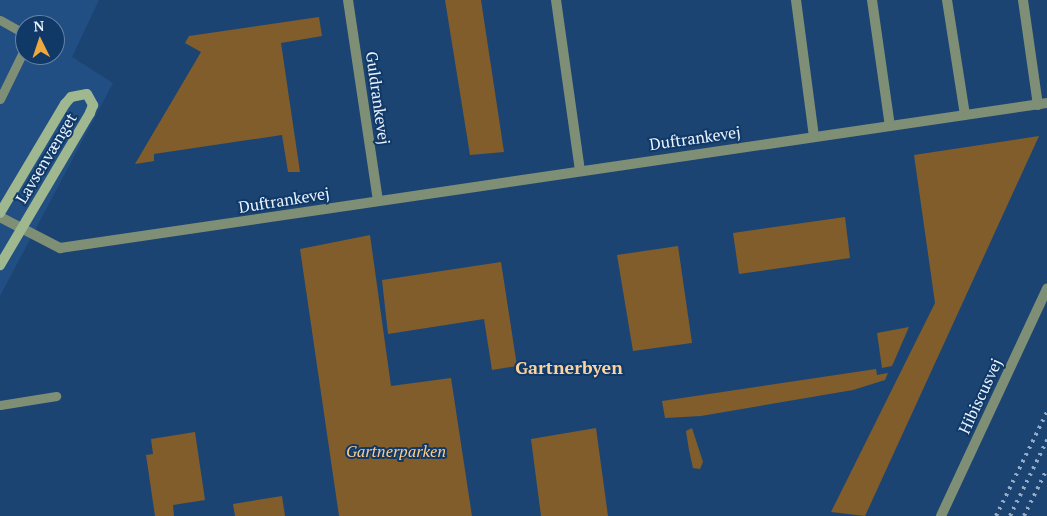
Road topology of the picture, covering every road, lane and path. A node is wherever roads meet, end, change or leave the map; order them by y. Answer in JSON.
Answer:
{"nodes":[{"id":1,"x":348,"y":0,"type":"edge"},
{"id":2,"x":556,"y":0,"type":"edge"},
{"id":3,"x":796,"y":0,"type":"edge"},
{"id":4,"x":872,"y":0,"type":"edge"},
{"id":5,"x":947,"y":0,"type":"edge"},
{"id":6,"x":1023,"y":0,"type":"edge"},
{"id":7,"x":0,"y":20,"type":"edge"},
{"id":8,"x":15,"y":28,"type":"edge"},
{"id":9,"x":17,"y":65,"type":"edge"},
{"id":10,"x":0,"y":99,"type":"edge"},
{"id":11,"x":1043,"y":104,"type":"edge"},
{"id":12,"x":965,"y":115,"type":"junction"},
{"id":13,"x":890,"y":126,"type":"junction"},
{"id":14,"x":814,"y":136,"type":"junction"},
{"id":15,"x":580,"y":170,"type":"junction"},
{"id":16,"x":378,"y":200,"type":"junction"},
{"id":17,"x":0,"y":215,"type":"edge"},
{"id":18,"x":21,"y":229,"type":"junction"},
{"id":19,"x":0,"y":265,"type":"edge"},
{"id":20,"x":1047,"y":289,"type":"edge"},
{"id":21,"x":56,"y":396,"type":"dead end"},
{"id":22,"x":0,"y":405,"type":"edge"},
{"id":23,"x":941,"y":516,"type":"edge"}],
"edges":[{"from":1,"to":16,"type":"street","name":"Guldrankevej"},
{"from":2,"to":15,"type":"street"},
{"from":3,"to":14,"type":"street"},
{"from":4,"to":13,"type":"street"},
{"from":5,"to":12,"type":"street"},
{"from":6,"to":11,"type":"street","name":"Duftrankevej"},
{"from":7,"to":8,"type":"lane"},
{"from":9,"to":10,"type":"lane"},
{"from":11,"to":12,"type":"street","name":"Duftrankevej"},
{"from":12,"to":13,"type":"street","name":"Duftrankevej"},
{"from":13,"to":14,"type":"street","name":"Duftrankevej"},
{"from":14,"to":15,"type":"street","name":"Duftrankevej"},
{"from":15,"to":16,"type":"street","name":"Duftrankevej"},
{"from":16,"to":18,"type":"street","name":"Duftrankevej"},
{"from":17,"to":18,"type":"street","name":"Duftrankevej"},
{"from":17,"to":18,"type":"street","name":"Lavsenvænget"},
{"from":18,"to":19,"type":"street","name":"Lavsenvænget"},
{"from":20,"to":23,"type":"street","name":"Hibiscusvej"},
{"from":21,"to":22,"type":"lane"}]}
